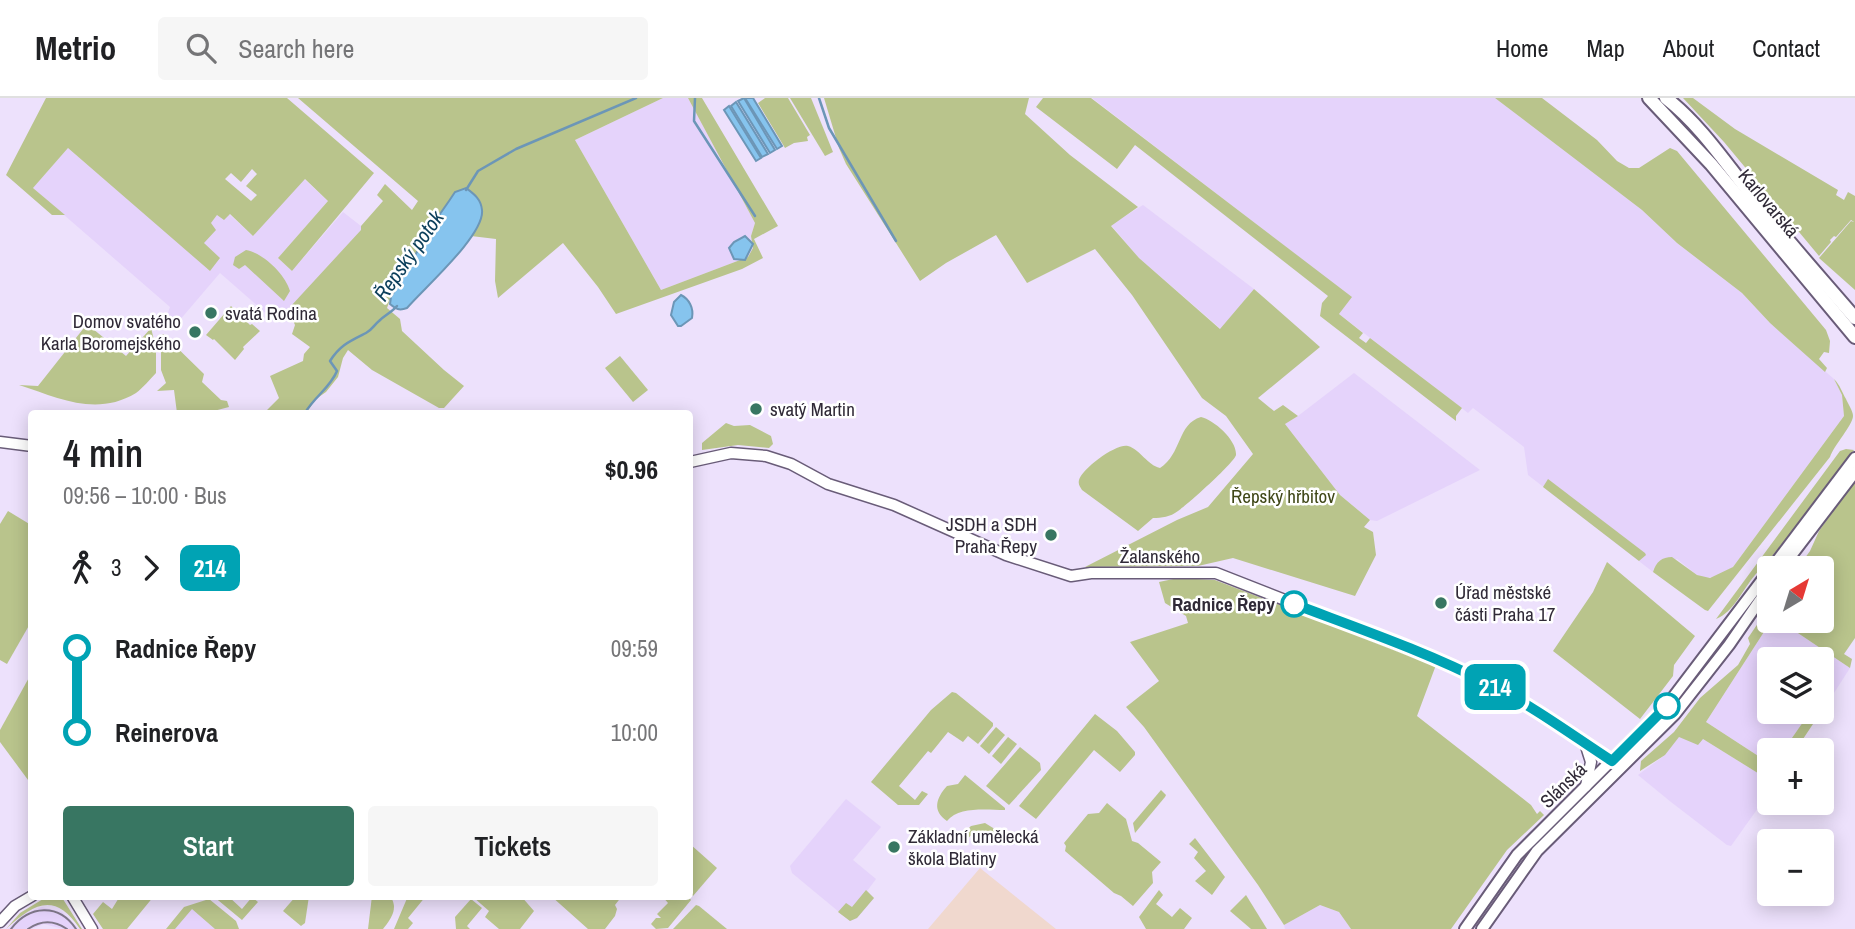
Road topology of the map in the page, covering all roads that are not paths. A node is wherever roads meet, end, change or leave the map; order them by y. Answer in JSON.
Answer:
{"nodes":[{"id":1,"x":1649,"y":98,"type":"edge"},
{"id":2,"x":1666,"y":98,"type":"edge"},
{"id":3,"x":1855,"y":318,"type":"edge"},
{"id":4,"x":1855,"y":337,"type":"edge"},
{"id":5,"x":0,"y":442,"type":"edge"},
{"id":6,"x":28,"y":446,"type":"edge"},
{"id":7,"x":1855,"y":458,"type":"edge"},
{"id":8,"x":693,"y":461,"type":"edge"},
{"id":9,"x":1855,"y":472,"type":"edge"},
{"id":10,"x":1781,"y":556,"type":"edge"},
{"id":11,"x":1791,"y":556,"type":"edge"},
{"id":12,"x":1757,"y":587,"type":"edge"},
{"id":13,"x":1757,"y":604,"type":"edge"},
{"id":14,"x":1585,"y":743,"type":"junction"},
{"id":15,"x":1612,"y":761,"type":"junction"},
{"id":16,"x":1585,"y":788,"type":"junction"},
{"id":17,"x":28,"y":899,"type":"edge"},
{"id":18,"x":74,"y":900,"type":"edge"},
{"id":19,"x":0,"y":922,"type":"edge"},
{"id":20,"x":92,"y":929,"type":"edge"},
{"id":21,"x":1465,"y":929,"type":"edge"},
{"id":22,"x":1482,"y":929,"type":"edge"}],
"edges":[{"from":1,"to":4,"type":"main road","name":"Karlovarská"},
{"from":2,"to":3,"type":"main road","name":"Karlovarská"},
{"from":5,"to":6,"type":"street"},
{"from":7,"to":10,"type":"main road","name":"Slánská"},
{"from":8,"to":14,"type":"street","name":"Žalanského"},
{"from":9,"to":11,"type":"main road"},
{"from":12,"to":15,"type":"main road","name":"Slánská"},
{"from":13,"to":22,"type":"main road","name":"Slánská"},
{"from":14,"to":15,"type":"street","name":"Žalanského"},
{"from":14,"to":16,"type":"street"},
{"from":15,"to":16,"type":"main road","name":"Slánská"},
{"from":16,"to":21,"type":"main road","name":"Slánská"},
{"from":17,"to":19,"type":"street"},
{"from":18,"to":20,"type":"street"}]}
